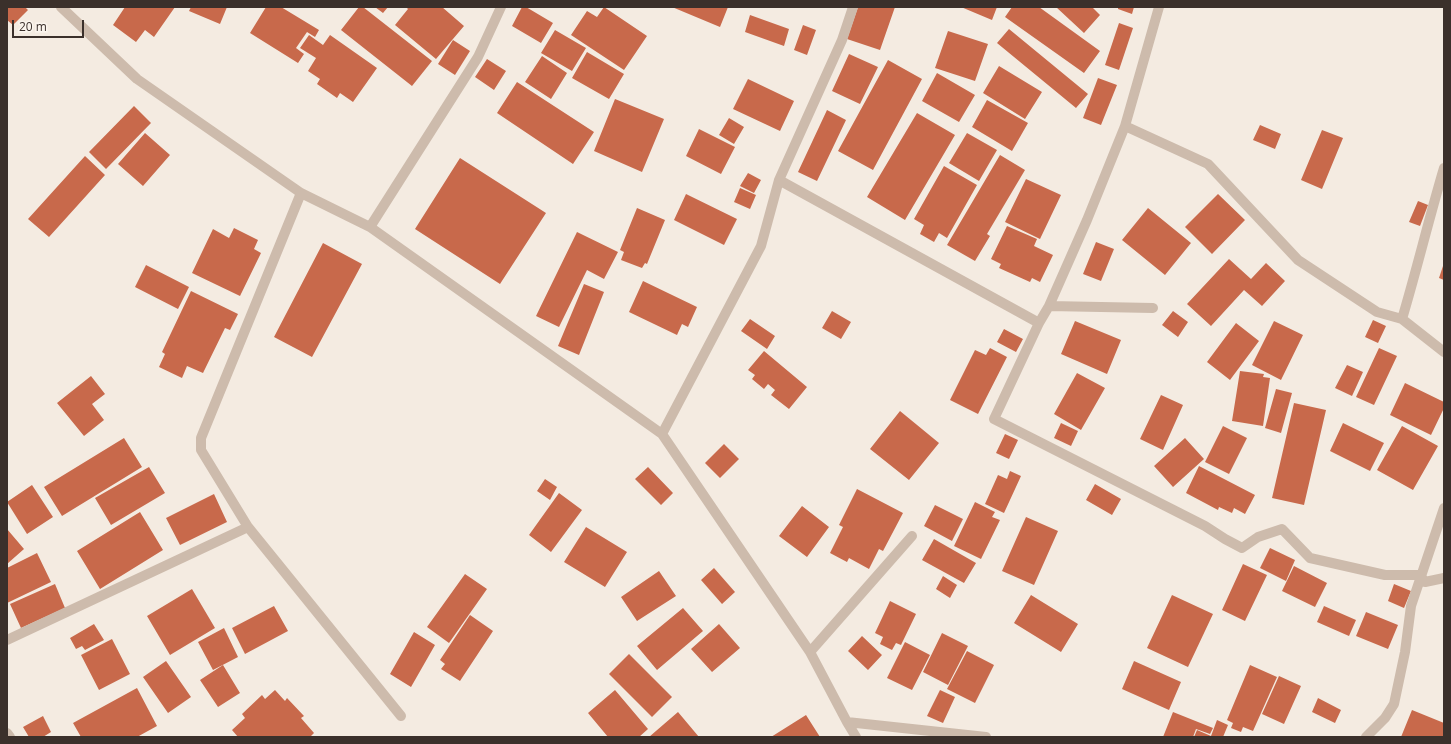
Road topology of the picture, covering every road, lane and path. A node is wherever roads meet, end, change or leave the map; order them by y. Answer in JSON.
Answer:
{"nodes":[{"id":1,"x":61,"y":7,"type":"edge"},
{"id":2,"x":501,"y":7,"type":"edge"},
{"id":3,"x":853,"y":7,"type":"edge"},
{"id":4,"x":1159,"y":7,"type":"edge"},
{"id":5,"x":1125,"y":126,"type":"junction"},
{"id":6,"x":1444,"y":168,"type":"edge"},
{"id":7,"x":779,"y":180,"type":"junction"},
{"id":8,"x":301,"y":193,"type":"junction"},
{"id":9,"x":370,"y":227,"type":"junction"},
{"id":10,"x":1049,"y":306,"type":"junction"},
{"id":11,"x":1153,"y":308,"type":"dead end"},
{"id":12,"x":1402,"y":319,"type":"junction"},
{"id":13,"x":1039,"y":323,"type":"junction"},
{"id":14,"x":1444,"y":352,"type":"edge"},
{"id":15,"x":662,"y":434,"type":"junction"},
{"id":16,"x":1444,"y":508,"type":"edge"},
{"id":17,"x":248,"y":527,"type":"junction"},
{"id":18,"x":912,"y":536,"type":"dead end"},
{"id":19,"x":1420,"y":575,"type":"junction"},
{"id":20,"x":1444,"y":578,"type":"edge"},
{"id":21,"x":7,"y":640,"type":"edge"},
{"id":22,"x":810,"y":652,"type":"junction"},
{"id":23,"x":401,"y":716,"type":"dead end"},
{"id":24,"x":847,"y":722,"type":"junction"},
{"id":25,"x":7,"y":733,"type":"edge"},
{"id":26,"x":10,"y":737,"type":"edge"},
{"id":27,"x":856,"y":737,"type":"edge"},
{"id":28,"x":986,"y":737,"type":"edge"},
{"id":29,"x":1366,"y":737,"type":"edge"}],
"edges":[{"from":1,"to":8,"type":"street"},
{"from":2,"to":9,"type":"street"},
{"from":3,"to":7,"type":"street"},
{"from":4,"to":5,"type":"street"},
{"from":5,"to":10,"type":"street"},
{"from":5,"to":12,"type":"street"},
{"from":6,"to":12,"type":"street"},
{"from":7,"to":13,"type":"street"},
{"from":7,"to":15,"type":"street"},
{"from":8,"to":9,"type":"street"},
{"from":8,"to":17,"type":"street"},
{"from":9,"to":15,"type":"street"},
{"from":10,"to":11,"type":"street"},
{"from":10,"to":13,"type":"street"},
{"from":12,"to":14,"type":"street"},
{"from":13,"to":19,"type":"street"},
{"from":15,"to":22,"type":"street"},
{"from":16,"to":19,"type":"street"},
{"from":17,"to":21,"type":"street"},
{"from":17,"to":23,"type":"street"},
{"from":18,"to":22,"type":"street"},
{"from":19,"to":20,"type":"street"},
{"from":19,"to":29,"type":"street"},
{"from":22,"to":24,"type":"street"},
{"from":24,"to":27,"type":"street"},
{"from":24,"to":28,"type":"street"},
{"from":25,"to":26,"type":"street"}]}
